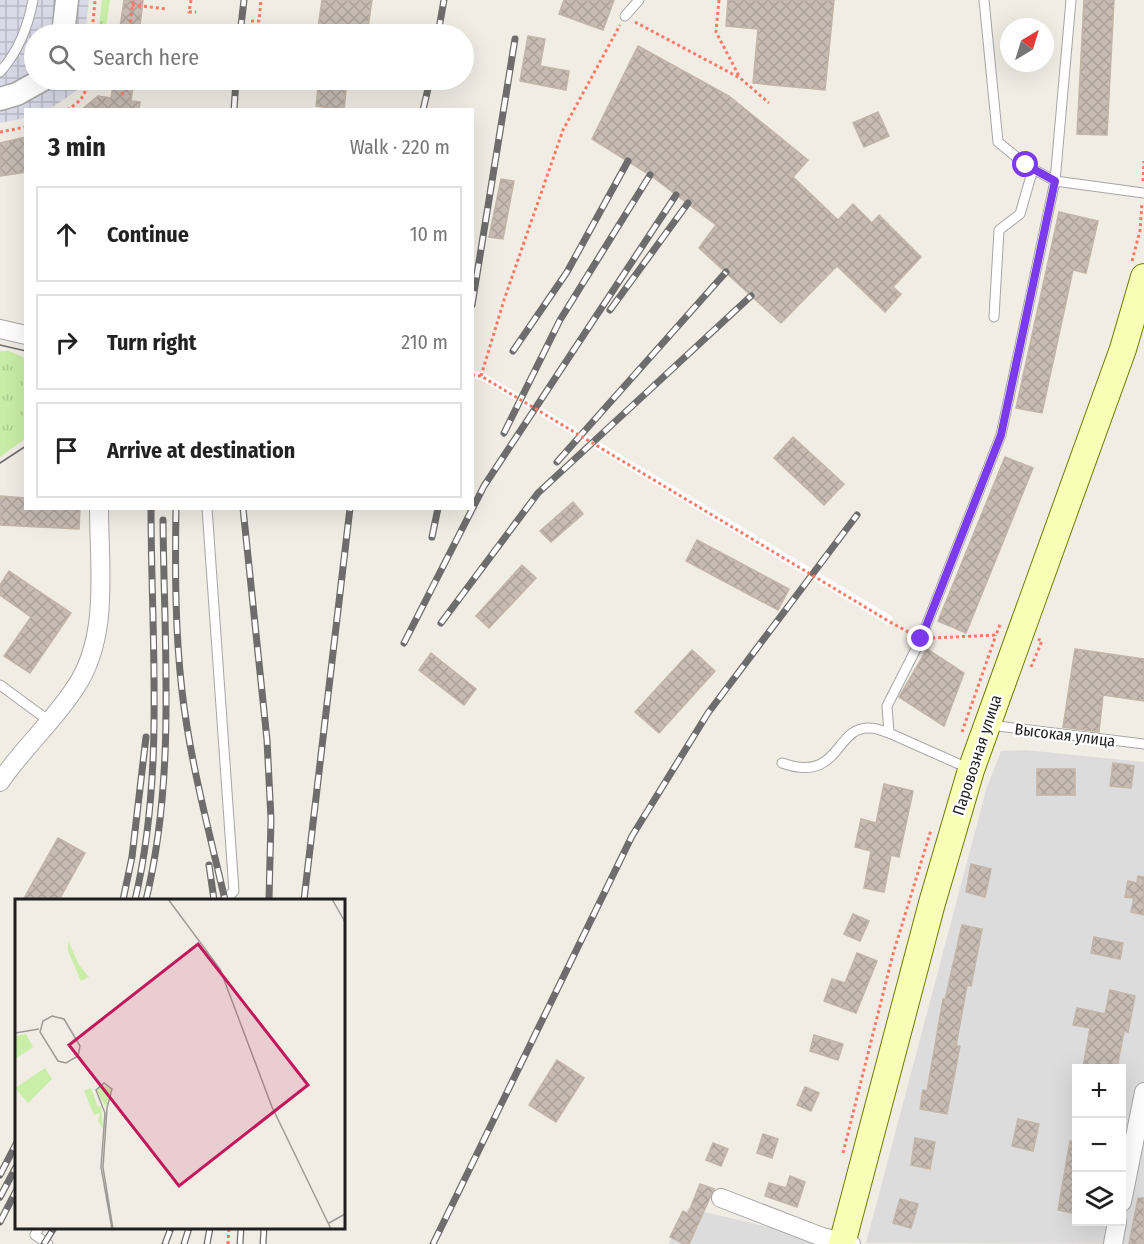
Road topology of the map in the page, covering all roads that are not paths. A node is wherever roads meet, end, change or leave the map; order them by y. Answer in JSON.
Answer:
{"nodes":[{"id":1,"x":33,"y":0,"type":"edge"},
{"id":2,"x":67,"y":0,"type":"edge"},
{"id":3,"x":639,"y":0,"type":"edge"},
{"id":4,"x":984,"y":0,"type":"edge"},
{"id":5,"x":1071,"y":0,"type":"edge"},
{"id":6,"x":625,"y":16,"type":"road end"},
{"id":7,"x":27,"y":24,"type":"edge"},
{"id":8,"x":64,"y":24,"type":"edge"},
{"id":9,"x":24,"y":35,"type":"edge"},
{"id":10,"x":0,"y":72,"type":"edge"},
{"id":11,"x":24,"y":90,"type":"edge"},
{"id":12,"x":0,"y":99,"type":"edge"},
{"id":13,"x":1033,"y":169,"type":"junction"},
{"id":14,"x":1055,"y":181,"type":"junction"},
{"id":15,"x":1144,"y":193,"type":"edge"},
{"id":16,"x":1138,"y":270,"type":"edge"},
{"id":17,"x":994,"y":317,"type":"dead end"},
{"id":18,"x":0,"y":329,"type":"edge"},
{"id":19,"x":24,"y":335,"type":"edge"},
{"id":20,"x":99,"y":510,"type":"edge"},
{"id":21,"x":207,"y":510,"type":"edge"},
{"id":22,"x":0,"y":685,"type":"edge"},
{"id":23,"x":49,"y":721,"type":"junction"},
{"id":24,"x":985,"y":725,"type":"junction"},
{"id":25,"x":889,"y":733,"type":"junction"},
{"id":26,"x":1144,"y":744,"type":"edge"},
{"id":27,"x":782,"y":763,"type":"dead end"},
{"id":28,"x":971,"y":770,"type":"junction"},
{"id":29,"x":0,"y":782,"type":"edge"},
{"id":30,"x":226,"y":899,"type":"edge"},
{"id":31,"x":1144,"y":1092,"type":"edge"},
{"id":32,"x":1126,"y":1182,"type":"edge"},
{"id":33,"x":722,"y":1197,"type":"dead end"},
{"id":34,"x":1117,"y":1226,"type":"edge"},
{"id":35,"x":38,"y":1229,"type":"edge"},
{"id":36,"x":845,"y":1243,"type":"edge"},
{"id":37,"x":48,"y":1244,"type":"edge"},
{"id":38,"x":1113,"y":1244,"type":"edge"}],
"edges":[{"from":1,"to":7,"type":"lane"},
{"from":2,"to":8,"type":"street"},
{"from":3,"to":6,"type":"lane"},
{"from":4,"to":13,"type":"lane"},
{"from":5,"to":14,"type":"lane"},
{"from":9,"to":10,"type":"lane"},
{"from":11,"to":12,"type":"street"},
{"from":13,"to":14,"type":"lane"},
{"from":13,"to":17,"type":"lane"},
{"from":14,"to":15,"type":"lane"},
{"from":14,"to":25,"type":"lane"},
{"from":16,"to":24,"type":"main road","name":"Паровозная улица"},
{"from":18,"to":19,"type":"street"},
{"from":20,"to":23,"type":"street"},
{"from":21,"to":30,"type":"lane"},
{"from":22,"to":23,"type":"lane"},
{"from":23,"to":29,"type":"street"},
{"from":24,"to":26,"type":"lane","name":"Высокая улица"},
{"from":24,"to":28,"type":"main road","name":"Паровозная улица"},
{"from":25,"to":27,"type":"lane"},
{"from":25,"to":28,"type":"lane"},
{"from":28,"to":36,"type":"main road","name":"Паровозная улица"},
{"from":31,"to":32,"type":"street"},
{"from":33,"to":36,"type":"street"},
{"from":34,"to":38,"type":"street"},
{"from":35,"to":37,"type":"lane"}]}
